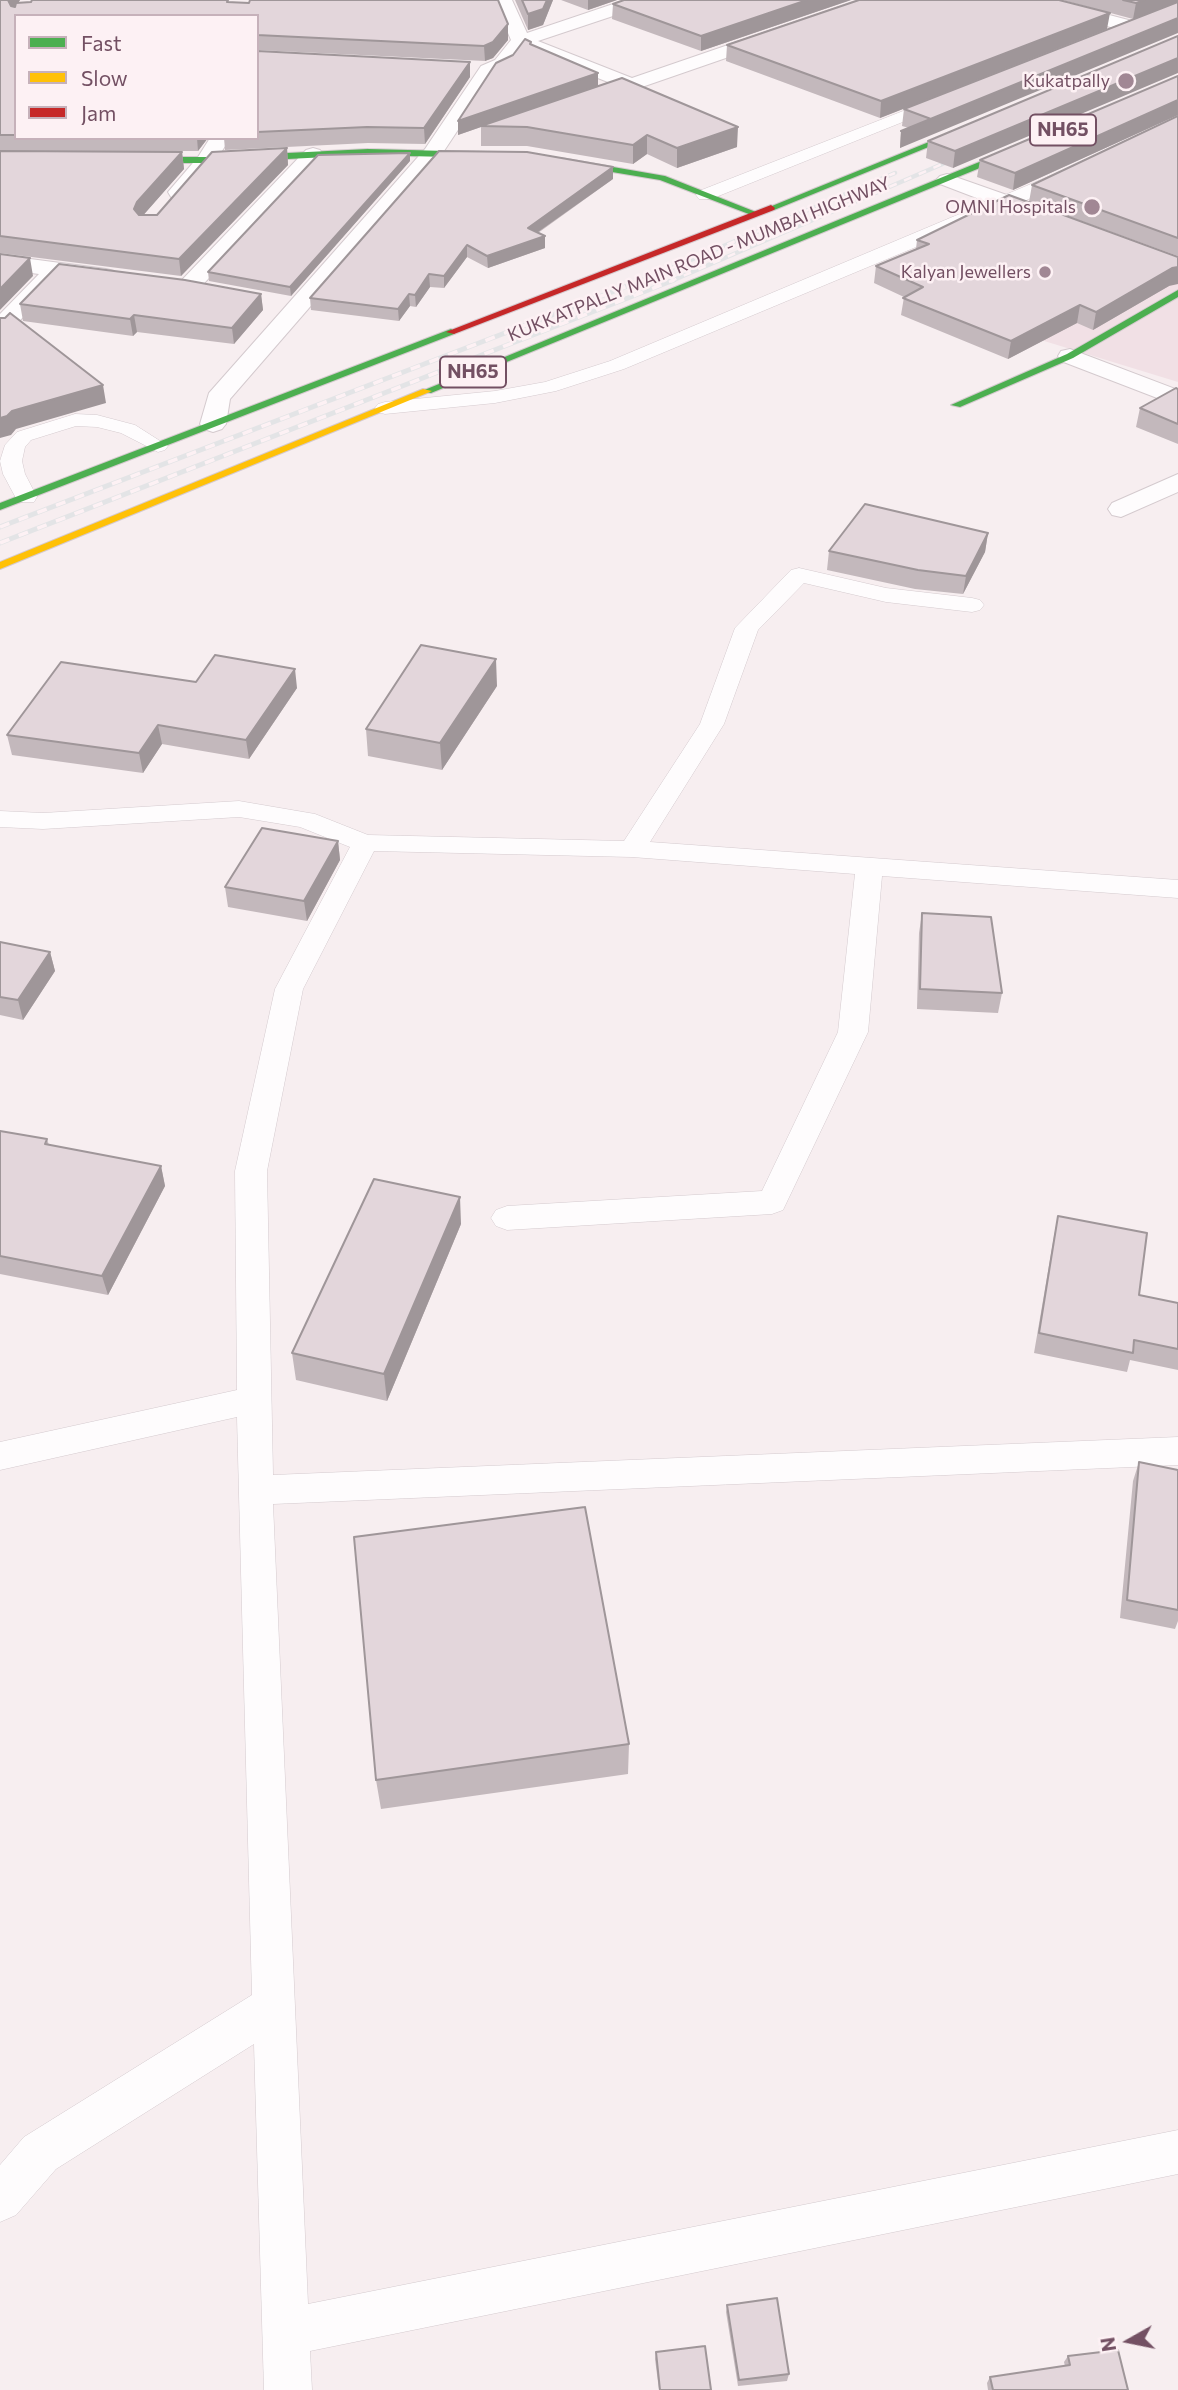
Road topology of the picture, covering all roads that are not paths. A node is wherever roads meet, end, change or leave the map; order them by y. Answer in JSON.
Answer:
{"nodes":[{"id":1,"x":503,"y":0,"type":"edge"},
{"id":2,"x":643,"y":0,"type":"edge"},
{"id":3,"x":876,"y":0,"type":"edge"},
{"id":4,"x":1031,"y":0,"type":"edge"},
{"id":5,"x":1135,"y":24,"type":"joint"},
{"id":6,"x":1106,"y":36,"type":"edge"},
{"id":7,"x":520,"y":41,"type":"junction"},
{"id":8,"x":461,"y":69,"type":"edge"},
{"id":9,"x":488,"y":70,"type":"junction"},
{"id":10,"x":632,"y":85,"type":"junction"},
{"id":11,"x":957,"y":94,"type":"edge"},
{"id":12,"x":570,"y":106,"type":"edge"},
{"id":13,"x":986,"y":122,"type":"edge"},
{"id":14,"x":483,"y":136,"type":"edge"},
{"id":15,"x":219,"y":140,"type":"edge"},
{"id":16,"x":1037,"y":141,"type":"edge"},
{"id":17,"x":433,"y":153,"type":"junction"},
{"id":18,"x":313,"y":154,"type":"junction"},
{"id":19,"x":500,"y":155,"type":"edge"},
{"id":20,"x":541,"y":158,"type":"edge"},
{"id":21,"x":114,"y":160,"type":"edge"},
{"id":22,"x":207,"y":160,"type":"junction"},
{"id":23,"x":1081,"y":168,"type":"edge"},
{"id":24,"x":947,"y":180,"type":"junction"},
{"id":25,"x":705,"y":195,"type":"junction"},
{"id":26,"x":1008,"y":202,"type":"junction"},
{"id":27,"x":166,"y":206,"type":"edge"},
{"id":28,"x":757,"y":214,"type":"junction"},
{"id":29,"x":1069,"y":225,"type":"edge"},
{"id":30,"x":0,"y":262,"type":"edge"},
{"id":31,"x":56,"y":269,"type":"junction"},
{"id":32,"x":122,"y":278,"type":"edge"},
{"id":33,"x":161,"y":284,"type":"edge"},
{"id":34,"x":188,"y":287,"type":"junction"},
{"id":35,"x":212,"y":292,"type":"edge"},
{"id":36,"x":1178,"y":293,"type":"edge"},
{"id":37,"x":274,"y":302,"type":"dead end"},
{"id":38,"x":298,"y":307,"type":"junction"},
{"id":39,"x":0,"y":328,"type":"edge"},
{"id":40,"x":1070,"y":356,"type":"junction"},
{"id":41,"x":1178,"y":400,"type":"edge"},
{"id":42,"x":956,"y":405,"type":"dead end"},
{"id":43,"x":385,"y":408,"type":"junction"},
{"id":44,"x":213,"y":424,"type":"junction"},
{"id":45,"x":158,"y":446,"type":"junction"},
{"id":46,"x":1178,"y":482,"type":"edge"},
{"id":47,"x":26,"y":497,"type":"junction"},
{"id":48,"x":0,"y":507,"type":"edge"},
{"id":49,"x":1121,"y":509,"type":"dead end"},
{"id":50,"x":0,"y":566,"type":"edge"},
{"id":51,"x":972,"y":605,"type":"dead end"},
{"id":52,"x":0,"y":820,"type":"edge"},
{"id":53,"x":365,"y":843,"type":"junction"},
{"id":54,"x":632,"y":849,"type":"junction"},
{"id":55,"x":869,"y":867,"type":"junction"},
{"id":56,"x":1178,"y":889,"type":"edge"},
{"id":57,"x":507,"y":1219,"type":"dead end"},
{"id":58,"x":253,"y":1399,"type":"junction"},
{"id":59,"x":1178,"y":1451,"type":"edge"},
{"id":60,"x":0,"y":1456,"type":"edge"},
{"id":61,"x":254,"y":1490,"type":"junction"},
{"id":62,"x":273,"y":2007,"type":"junction"},
{"id":63,"x":1178,"y":2152,"type":"edge"},
{"id":64,"x":0,"y":2199,"type":"edge"},
{"id":65,"x":286,"y":2332,"type":"junction"},
{"id":66,"x":288,"y":2390,"type":"edge"}],
"edges":[{"from":1,"to":7,"type":"street"},
{"from":2,"to":7,"type":"street"},
{"from":3,"to":10,"type":"street"},
{"from":4,"to":5,"type":"street"},
{"from":5,"to":6,"type":"lane"},
{"from":7,"to":9,"type":"street"},
{"from":7,"to":10,"type":"street"},
{"from":8,"to":9,"type":"street"},
{"from":9,"to":17,"type":"street"},
{"from":10,"to":12,"type":"street"},
{"from":11,"to":25,"type":"lane"},
{"from":13,"to":28,"type":"main road","name":"KUKKATPALLY MAIN ROAD - MUMBAI HIGHWAY","number":"NH65"},
{"from":14,"to":17,"type":"street"},
{"from":15,"to":22,"type":"street"},
{"from":16,"to":24,"type":"main road","name":"KUKKATPALLY MAIN ROAD - MUMBAI HIGHWAY","number":"NH65"},
{"from":17,"to":18,"type":"main road"},
{"from":17,"to":19,"type":"main road"},
{"from":17,"to":38,"type":"street"},
{"from":18,"to":22,"type":"main road"},
{"from":18,"to":34,"type":"street"},
{"from":20,"to":25,"type":"main road"},
{"from":21,"to":22,"type":"main road"},
{"from":22,"to":27,"type":"street"},
{"from":23,"to":26,"type":"lane"},
{"from":24,"to":26,"type":"street"},
{"from":24,"to":43,"type":"main road","name":"KUKKATPALLY MAIN ROAD - MUMBAI HIGHWAY","number":"NH65"},
{"from":25,"to":28,"type":"main road"},
{"from":26,"to":29,"type":"street"},
{"from":26,"to":43,"type":"lane"},
{"from":28,"to":44,"type":"main road","name":"KUKKATPALLY MAIN ROAD - MUMBAI HIGHWAY","number":"NH65"},
{"from":30,"to":31,"type":"street"},
{"from":31,"to":32,"type":"street"},
{"from":31,"to":39,"type":"street"},
{"from":33,"to":34,"type":"street"},
{"from":34,"to":35,"type":"street"},
{"from":36,"to":40,"type":"main road"},
{"from":37,"to":38,"type":"street"},
{"from":38,"to":44,"type":"street"},
{"from":40,"to":41,"type":"street"},
{"from":40,"to":42,"type":"main road"},
{"from":43,"to":50,"type":"main road","name":"KUKKATPALLY MAIN ROAD - MUMBAI HIGHWAY","number":"NH65"},
{"from":44,"to":45,"type":"main road","name":"KUKKATPALLY MAIN ROAD - MUMBAI HIGHWAY","number":"NH65"},
{"from":45,"to":47,"type":"main road","name":"KUKKATPALLY MAIN ROAD - MUMBAI HIGHWAY","number":"NH65"},
{"from":45,"to":47,"type":"lane"},
{"from":46,"to":49,"type":"street"},
{"from":47,"to":48,"type":"main road","name":"KUKKATPALLY MAIN ROAD - MUMBAI HIGHWAY","number":"NH65"},
{"from":51,"to":54,"type":"lane"},
{"from":52,"to":53,"type":"lane"},
{"from":53,"to":54,"type":"lane"},
{"from":53,"to":58,"type":"lane"},
{"from":54,"to":55,"type":"lane"},
{"from":55,"to":56,"type":"lane"},
{"from":55,"to":57,"type":"lane"},
{"from":58,"to":60,"type":"lane"},
{"from":58,"to":61,"type":"lane"},
{"from":59,"to":61,"type":"lane"},
{"from":61,"to":62,"type":"lane"},
{"from":62,"to":64,"type":"lane"},
{"from":62,"to":65,"type":"lane"},
{"from":63,"to":65,"type":"lane"},
{"from":65,"to":66,"type":"lane"}]}
